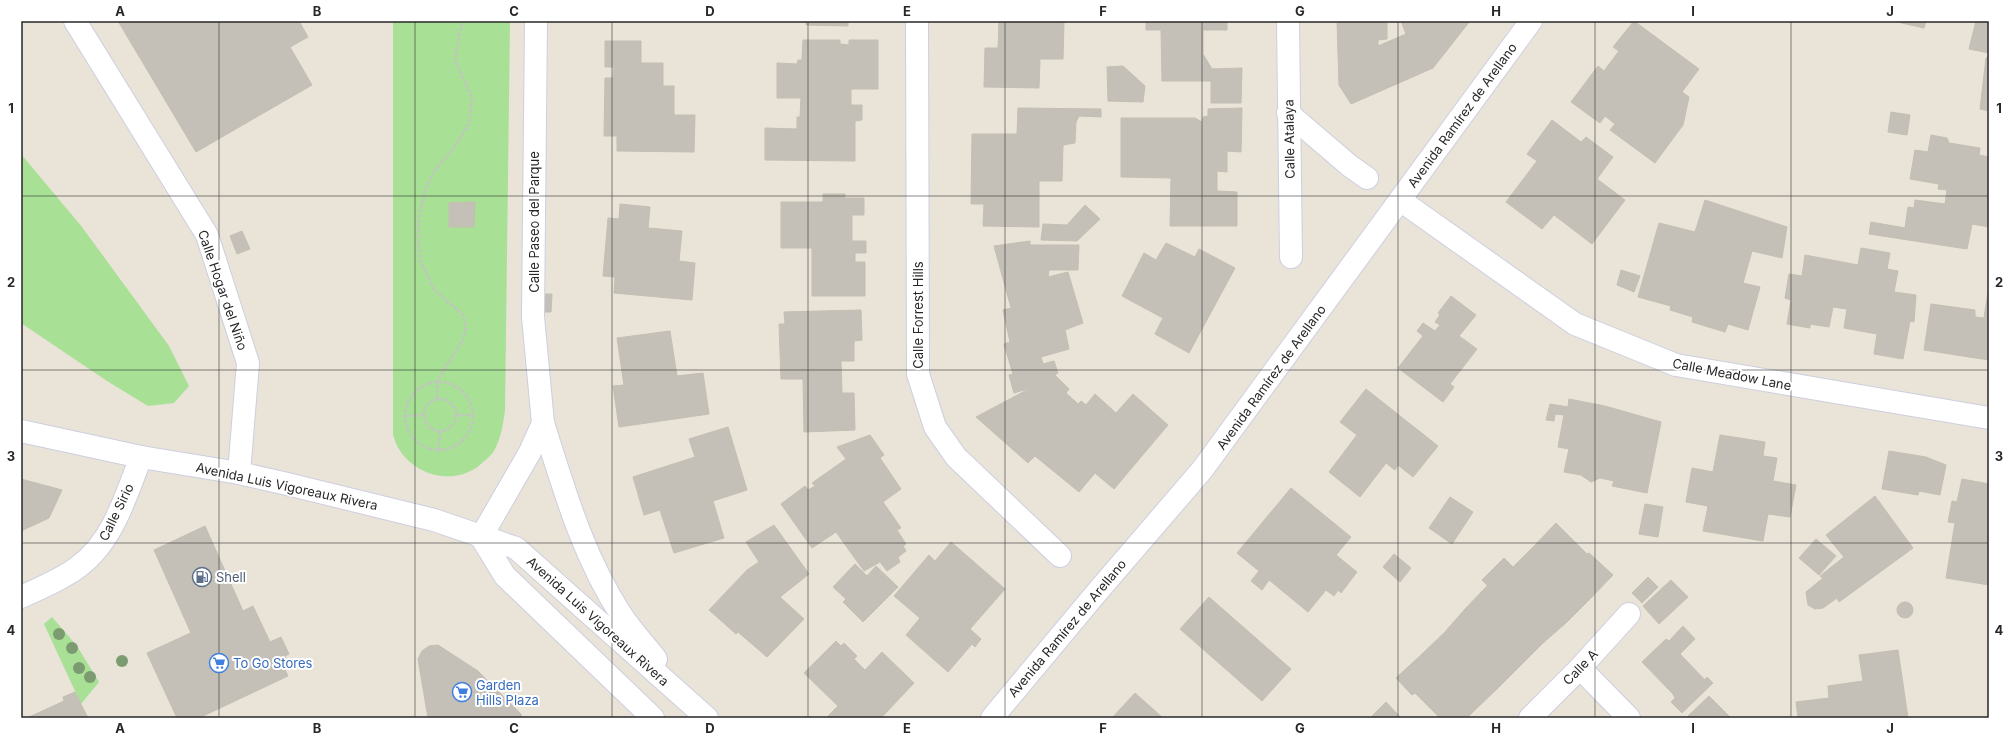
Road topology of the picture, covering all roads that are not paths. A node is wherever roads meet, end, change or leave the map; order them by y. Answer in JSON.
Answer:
{"nodes":[{"id":1,"x":75,"y":21,"type":"edge"},
{"id":2,"x":536,"y":21,"type":"edge"},
{"id":3,"x":917,"y":21,"type":"edge"},
{"id":4,"x":1288,"y":21,"type":"edge"},
{"id":5,"x":1531,"y":21,"type":"edge"},
{"id":6,"x":1288,"y":113,"type":"junction"},
{"id":7,"x":1367,"y":178,"type":"dead end"},
{"id":8,"x":1400,"y":200,"type":"junction"},
{"id":9,"x":1291,"y":257,"type":"dead end"},
{"id":10,"x":1989,"y":418,"type":"edge"},
{"id":11,"x":543,"y":423,"type":"junction"},
{"id":12,"x":21,"y":431,"type":"edge"},
{"id":13,"x":142,"y":457,"type":"junction"},
{"id":14,"x":238,"y":473,"type":"junction"},
{"id":15,"x":481,"y":537,"type":"junction"},
{"id":16,"x":1060,"y":556,"type":"dead end"},
{"id":17,"x":21,"y":597,"type":"edge"},
{"id":18,"x":1629,"y":614,"type":"dead end"},
{"id":19,"x":1580,"y":668,"type":"junction"},
{"id":20,"x":690,"y":703,"type":"junction"},
{"id":21,"x":653,"y":718,"type":"edge"},
{"id":22,"x":707,"y":718,"type":"edge"},
{"id":23,"x":992,"y":718,"type":"edge"},
{"id":24,"x":1530,"y":718,"type":"edge"},
{"id":25,"x":1629,"y":718,"type":"edge"}],
"edges":[{"from":1,"to":14,"type":"street","name":"Calle Hogar del Niño"},
{"from":2,"to":11,"type":"street","name":"Calle Paseo del Parque"},
{"from":3,"to":16,"type":"street","name":"Calle Forrest Hills"},
{"from":4,"to":6,"type":"street","name":"Calle Atalaya"},
{"from":5,"to":8,"type":"street","name":"Avenida Ramírez de Arellano"},
{"from":6,"to":7,"type":"street"},
{"from":6,"to":9,"type":"street","name":"Calle Atalaya"},
{"from":8,"to":10,"type":"street","name":"Calle Meadow Lane"},
{"from":8,"to":23,"type":"street","name":"Avenida Ramírez de Arellano"},
{"from":11,"to":15,"type":"street"},
{"from":11,"to":20,"type":"street","name":"Calle Paseo del Parque"},
{"from":12,"to":13,"type":"street","name":"Avenida Luis Vigoreaux Rivera"},
{"from":13,"to":14,"type":"street","name":"Avenida Luis Vigoreaux Rivera"},
{"from":13,"to":17,"type":"street","name":"Calle Sirio"},
{"from":14,"to":15,"type":"street","name":"Avenida Luis Vigoreaux Rivera"},
{"from":15,"to":20,"type":"street","name":"Avenida Luis Vigoreaux Rivera"},
{"from":15,"to":21,"type":"street"},
{"from":18,"to":19,"type":"street","name":"Calle A"},
{"from":19,"to":24,"type":"street","name":"Calle A"},
{"from":19,"to":25,"type":"street"},
{"from":20,"to":22,"type":"street","name":"Avenida Luis Vigoreaux Rivera"}]}
